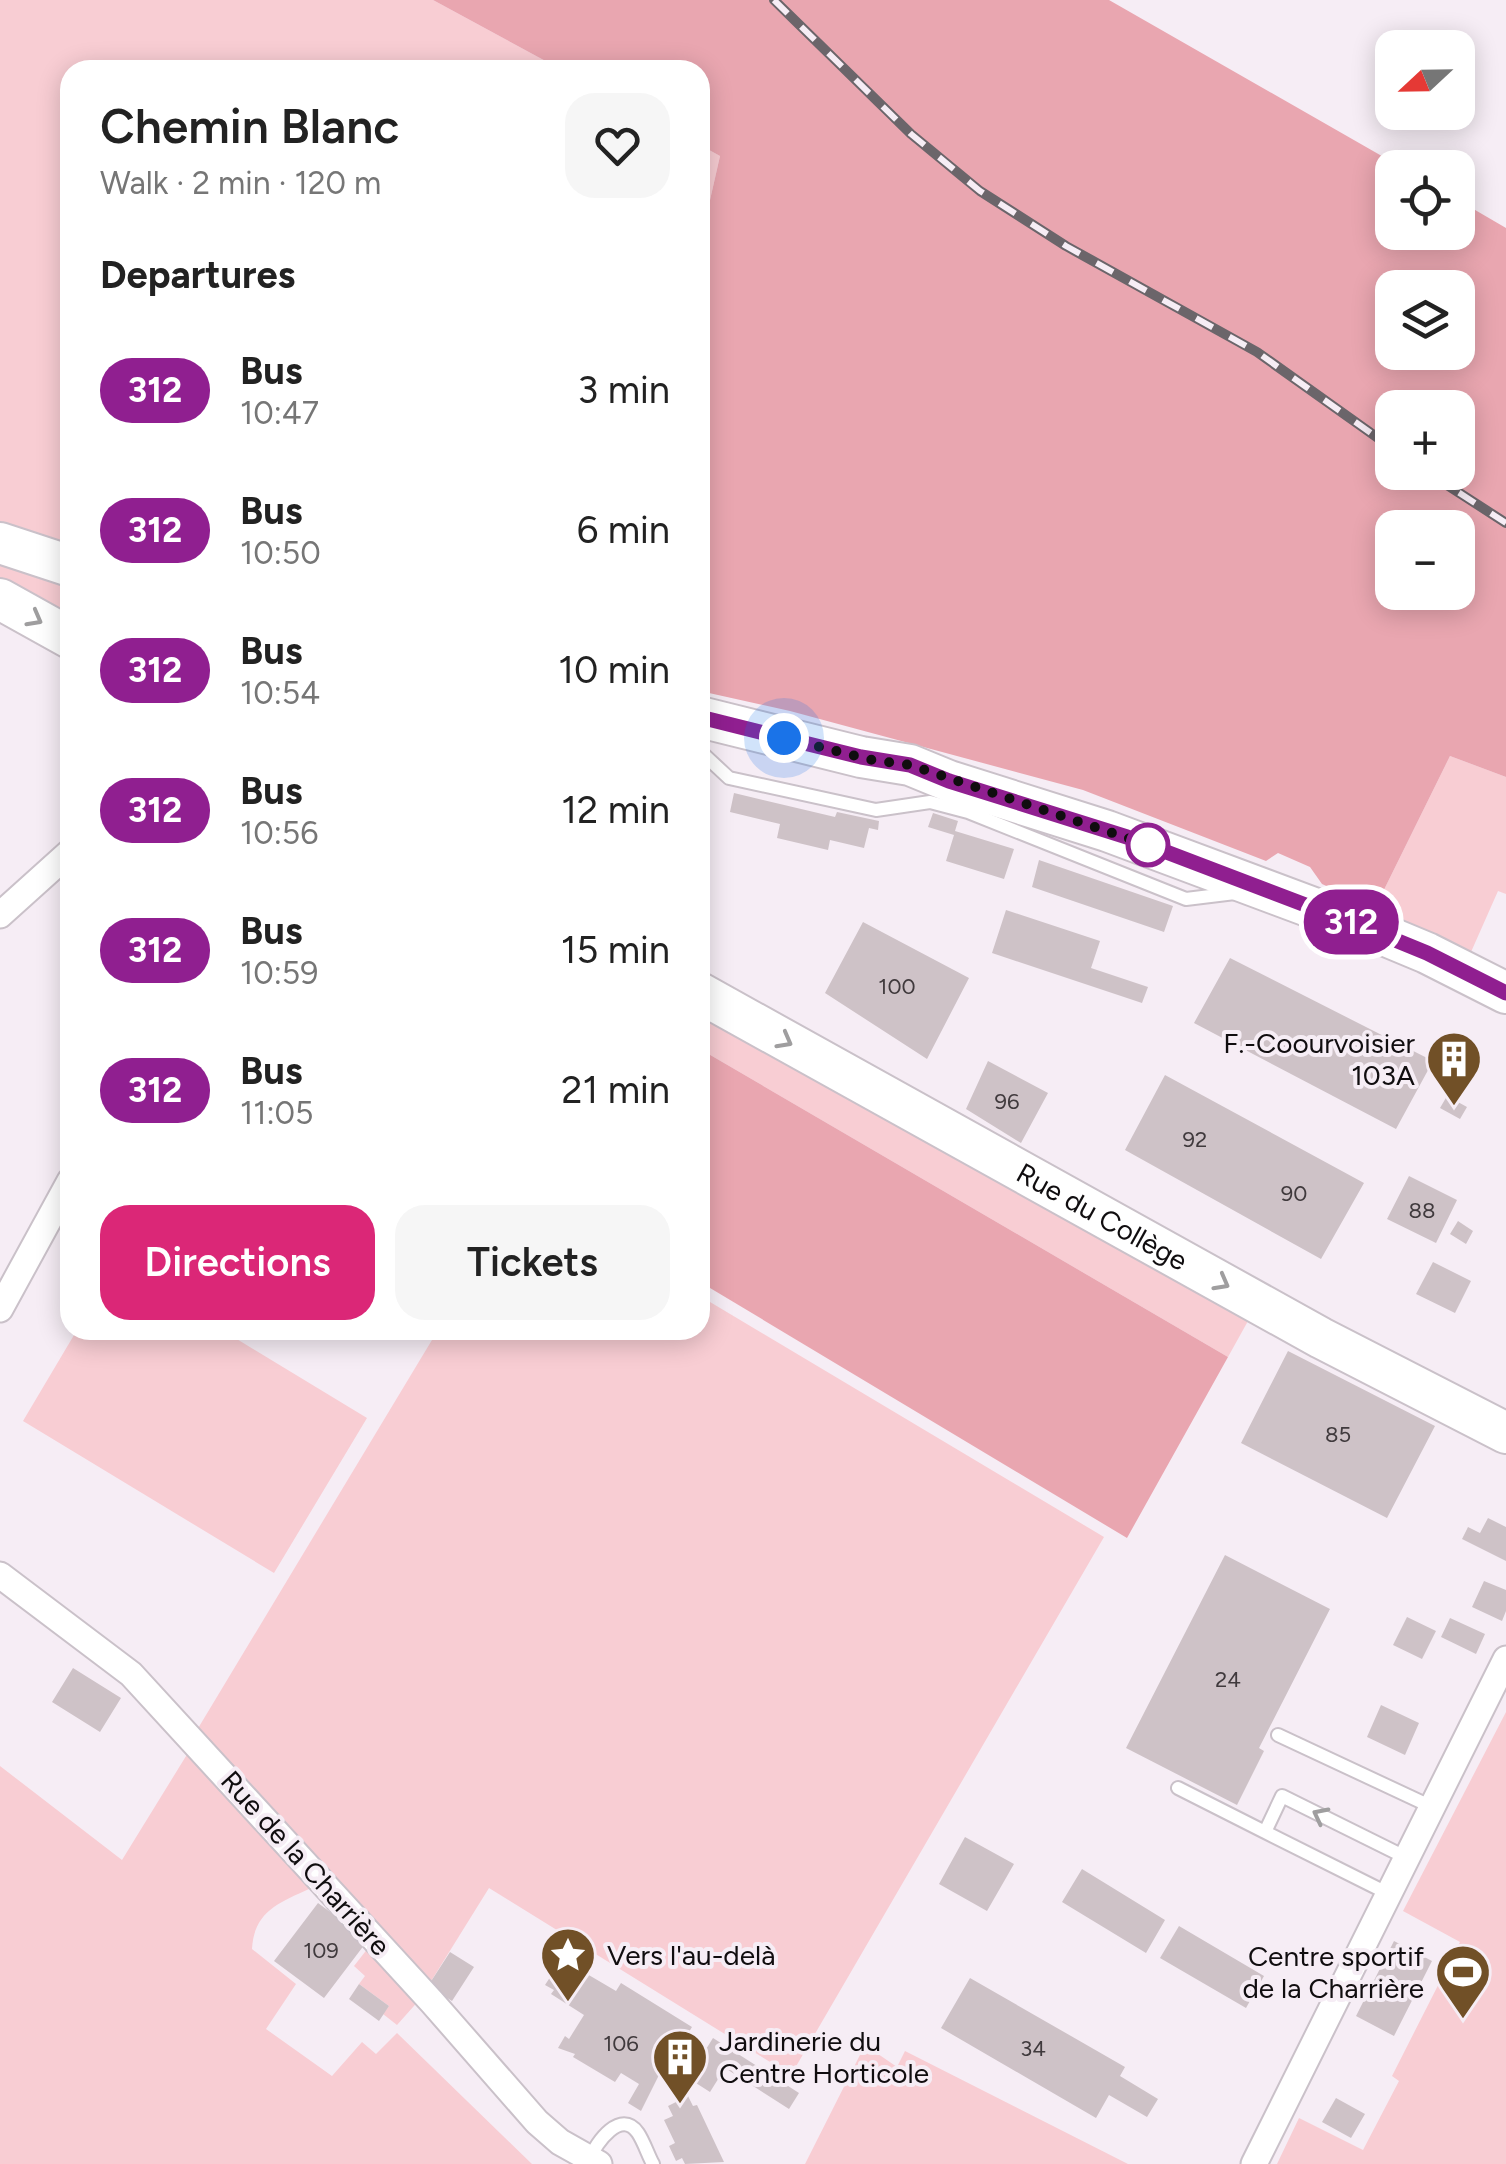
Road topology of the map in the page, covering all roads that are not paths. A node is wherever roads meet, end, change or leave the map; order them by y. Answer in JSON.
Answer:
{"nodes":[{"id":1,"x":0,"y":543,"type":"edge"},
{"id":2,"x":60,"y":563,"type":"edge"},
{"id":3,"x":0,"y":599,"type":"edge"},
{"id":4,"x":60,"y":632,"type":"edge"},
{"id":5,"x":710,"y":720,"type":"edge"},
{"id":6,"x":710,"y":761,"type":"edge"},
{"id":7,"x":972,"y":800,"type":"junction"},
{"id":8,"x":60,"y":861,"type":"edge"},
{"id":9,"x":0,"y":915,"type":"edge"},
{"id":10,"x":1506,"y":993,"type":"edge"},
{"id":11,"x":710,"y":999,"type":"edge"},
{"id":12,"x":60,"y":1199,"type":"edge"},
{"id":13,"x":0,"y":1309,"type":"edge"},
{"id":14,"x":1506,"y":1433,"type":"edge"},
{"id":15,"x":0,"y":1575,"type":"edge"},
{"id":16,"x":1506,"y":1659,"type":"edge"},
{"id":17,"x":1278,"y":1734,"type":"dead end"},
{"id":18,"x":1178,"y":1788,"type":"dead end"},
{"id":19,"x":1432,"y":1807,"type":"junction"},
{"id":20,"x":1265,"y":1832,"type":"junction"},
{"id":21,"x":1407,"y":1858,"type":"junction"},
{"id":22,"x":1389,"y":1894,"type":"junction"},
{"id":23,"x":595,"y":2161,"type":"edge"},
{"id":24,"x":653,"y":2164,"type":"edge"},
{"id":25,"x":1254,"y":2164,"type":"edge"}],
"edges":[{"from":1,"to":2,"type":"main road"},
{"from":3,"to":4,"type":"main road","one_way":true},
{"from":5,"to":7,"type":"main road"},
{"from":6,"to":7,"type":"lane"},
{"from":7,"to":10,"type":"main road"},
{"from":8,"to":9,"type":"street"},
{"from":11,"to":14,"type":"main road","name":"Rue du Collège","one_way":true},
{"from":12,"to":13,"type":"street"},
{"from":15,"to":23,"type":"street","name":"Rue de la Charrière"},
{"from":16,"to":19,"type":"street"},
{"from":17,"to":19,"type":"lane"},
{"from":18,"to":20,"type":"lane"},
{"from":19,"to":21,"type":"street"},
{"from":21,"to":20,"type":"lane","one_way":true},
{"from":20,"to":22,"type":"lane"},
{"from":21,"to":22,"type":"street"},
{"from":22,"to":25,"type":"street"},
{"from":23,"to":24,"type":"lane"}]}
